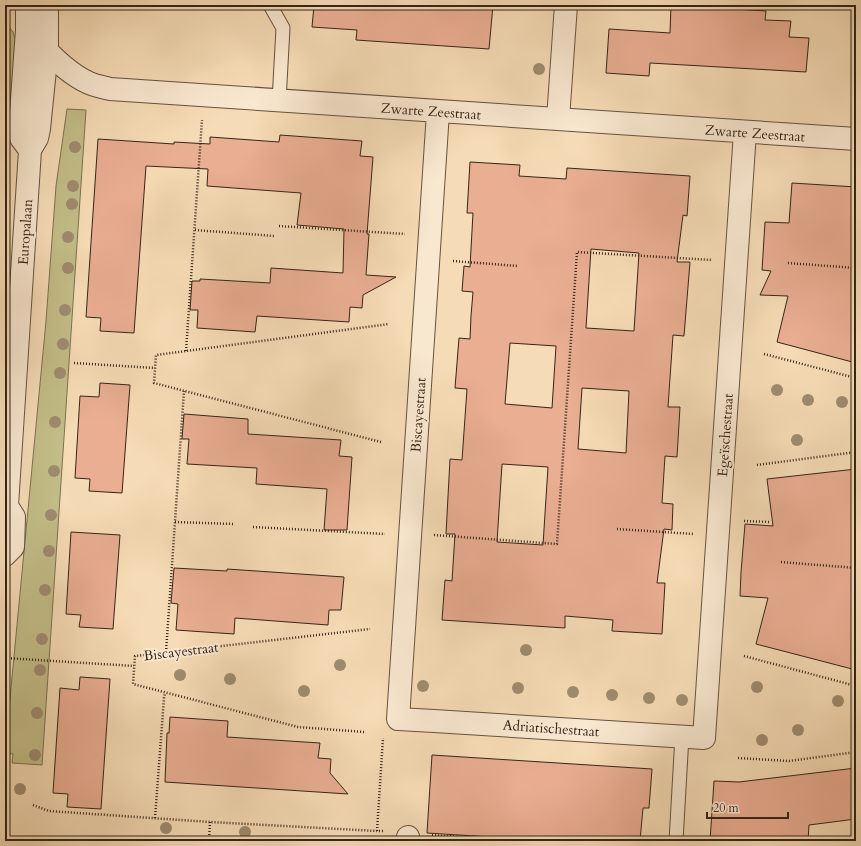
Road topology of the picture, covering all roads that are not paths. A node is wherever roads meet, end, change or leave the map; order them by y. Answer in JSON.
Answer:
{"nodes":[{"id":1,"x":27,"y":5,"type":"edge"},
{"id":2,"x":47,"y":5,"type":"edge"},
{"id":3,"x":270,"y":5,"type":"edge"},
{"id":4,"x":566,"y":5,"type":"edge"},
{"id":5,"x":27,"y":30,"type":"junction"},
{"id":6,"x":47,"y":50,"type":"junction"},
{"id":7,"x":279,"y":101,"type":"junction"},
{"id":8,"x":438,"y":112,"type":"junction"},
{"id":9,"x":558,"y":119,"type":"junction"},
{"id":10,"x":745,"y":132,"type":"junction"},
{"id":11,"x":856,"y":140,"type":"edge"},
{"id":12,"x":30,"y":150,"type":"junction"},
{"id":13,"x":6,"y":507,"type":"edge"},
{"id":14,"x":5,"y":555,"type":"edge"},
{"id":15,"x":398,"y":719,"type":"joint"},
{"id":16,"x":682,"y":736,"type":"junction"},
{"id":17,"x":704,"y":738,"type":"joint"},
{"id":18,"x":676,"y":841,"type":"edge"}],
"edges":[{"from":1,"to":5,"type":"street"},
{"from":2,"to":6,"type":"street","name":"Europalaan"},
{"from":3,"to":7,"type":"lane"},
{"from":4,"to":9,"type":"street"},
{"from":5,"to":6,"type":"street","name":"Zwarte Zeestraat"},
{"from":5,"to":12,"type":"street"},
{"from":6,"to":7,"type":"street","name":"Zwarte Zeestraat"},
{"from":6,"to":12,"type":"street","name":"Europalaan"},
{"from":7,"to":8,"type":"street","name":"Zwarte Zeestraat"},
{"from":8,"to":9,"type":"street","name":"Zwarte Zeestraat"},
{"from":8,"to":15,"type":"street","name":"Biscayestraat"},
{"from":9,"to":10,"type":"street","name":"Zwarte Zeestraat"},
{"from":10,"to":11,"type":"street","name":"Zwarte Zeestraat"},
{"from":10,"to":17,"type":"street","name":"Egeïschestraat"},
{"from":12,"to":13,"type":"street","name":"Europalaan"},
{"from":13,"to":14,"type":"street","name":"Europalaan"},
{"from":15,"to":16,"type":"street","name":"Adriatischestraat"},
{"from":16,"to":17,"type":"street","name":"Adriatischestraat"},
{"from":16,"to":18,"type":"lane"}]}
